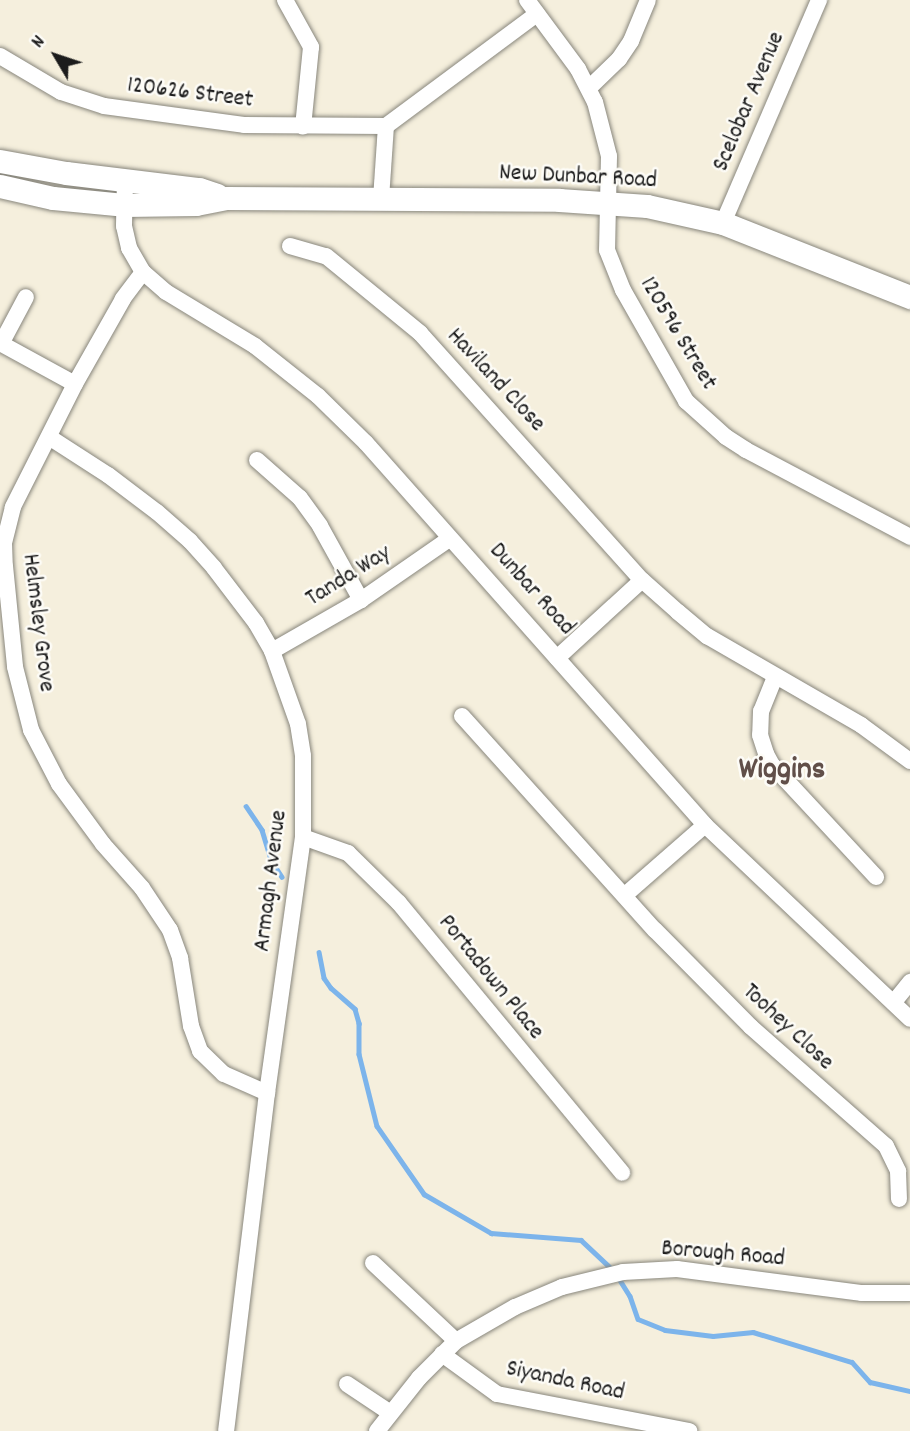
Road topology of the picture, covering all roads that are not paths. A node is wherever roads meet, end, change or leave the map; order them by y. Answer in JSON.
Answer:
{"nodes":[{"id":1,"x":285,"y":0,"type":"edge"},
{"id":2,"x":527,"y":0,"type":"edge"},
{"id":3,"x":648,"y":0,"type":"edge"},
{"id":4,"x":819,"y":0,"type":"edge"},
{"id":5,"x":537,"y":14,"type":"junction"},
{"id":6,"x":0,"y":56,"type":"edge"},
{"id":7,"x":589,"y":88,"type":"junction"},
{"id":8,"x":303,"y":127,"type":"junction"},
{"id":9,"x":386,"y":127,"type":"junction"},
{"id":10,"x":0,"y":161,"type":"edge"},
{"id":11,"x":125,"y":181,"type":"junction"},
{"id":12,"x":0,"y":186,"type":"edge"},
{"id":13,"x":226,"y":198,"type":"junction"},
{"id":14,"x":381,"y":199,"type":"junction"},
{"id":15,"x":610,"y":201,"type":"junction"},
{"id":16,"x":124,"y":205,"type":"junction"},
{"id":17,"x":723,"y":223,"type":"junction"},
{"id":18,"x":290,"y":246,"type":"dead end"},
{"id":19,"x":143,"y":272,"type":"junction"},
{"id":20,"x":26,"y":297,"type":"dead end"},
{"id":21,"x":910,"y":297,"type":"edge"},
{"id":22,"x":1,"y":344,"type":"edge"},
{"id":23,"x":75,"y":384,"type":"junction"},
{"id":24,"x":49,"y":437,"type":"junction"},
{"id":25,"x":257,"y":460,"type":"dead end"},
{"id":26,"x":910,"y":537,"type":"edge"},
{"id":27,"x":449,"y":539,"type":"junction"},
{"id":28,"x":642,"y":580,"type":"junction"},
{"id":29,"x":361,"y":600,"type":"junction"},
{"id":30,"x":272,"y":651,"type":"junction"},
{"id":31,"x":557,"y":658,"type":"junction"},
{"id":32,"x":775,"y":677,"type":"junction"},
{"id":33,"x":462,"y":716,"type":"dead end"},
{"id":34,"x":910,"y":761,"type":"edge"},
{"id":35,"x":705,"y":825,"type":"junction"},
{"id":36,"x":303,"y":837,"type":"junction"},
{"id":37,"x":876,"y":877,"type":"dead end"},
{"id":38,"x":625,"y":895,"type":"junction"},
{"id":39,"x":910,"y":982,"type":"edge"},
{"id":40,"x":894,"y":1002,"type":"junction"},
{"id":41,"x":910,"y":1018,"type":"edge"},
{"id":42,"x":267,"y":1093,"type":"junction"},
{"id":43,"x":622,"y":1173,"type":"dead end"},
{"id":44,"x":900,"y":1199,"type":"dead end"},
{"id":45,"x":373,"y":1264,"type":"dead end"},
{"id":46,"x":910,"y":1293,"type":"edge"},
{"id":47,"x":456,"y":1341,"type":"junction"},
{"id":48,"x":442,"y":1354,"type":"junction"},
{"id":49,"x":347,"y":1384,"type":"dead end"},
{"id":50,"x":389,"y":1412,"type":"junction"},
{"id":51,"x":226,"y":1431,"type":"edge"},
{"id":52,"x":377,"y":1431,"type":"edge"},
{"id":53,"x":689,"y":1431,"type":"edge"}],
"edges":[{"from":1,"to":8,"type":"street"},
{"from":2,"to":5,"type":"street","name":"120596 Street"},
{"from":3,"to":7,"type":"street"},
{"from":4,"to":17,"type":"street","name":"Scelobar Avenue"},
{"from":5,"to":7,"type":"street","name":"120596 Street"},
{"from":5,"to":9,"type":"street"},
{"from":6,"to":8,"type":"street","name":"120626 Street"},
{"from":7,"to":15,"type":"street","name":"120596 Street"},
{"from":8,"to":9,"type":"street","name":"120626 Street"},
{"from":9,"to":14,"type":"street"},
{"from":10,"to":11,"type":"street"},
{"from":11,"to":13,"type":"street","name":"New Dunbar Road"},
{"from":11,"to":16,"type":"street","name":"Dunbar Road"},
{"from":12,"to":16,"type":"street"},
{"from":13,"to":14,"type":"street","name":"New Dunbar Road"},
{"from":13,"to":16,"type":"street","name":"New Dunbar Road"},
{"from":14,"to":15,"type":"street","name":"New Dunbar Road"},
{"from":15,"to":17,"type":"street","name":"New Dunbar Road"},
{"from":15,"to":26,"type":"street","name":"120596 Street"},
{"from":16,"to":19,"type":"street","name":"Dunbar Road"},
{"from":17,"to":21,"type":"street","name":"New Dunbar Road"},
{"from":18,"to":28,"type":"street","name":"Haviland Close"},
{"from":19,"to":23,"type":"street","name":"Helmsley Grove"},
{"from":19,"to":27,"type":"street","name":"Dunbar Road"},
{"from":20,"to":22,"type":"street"},
{"from":22,"to":23,"type":"street"},
{"from":23,"to":24,"type":"street","name":"Helmsley Grove"},
{"from":24,"to":30,"type":"street","name":"Armagh Avenue"},
{"from":24,"to":42,"type":"street","name":"Helmsley Grove"},
{"from":25,"to":29,"type":"street"},
{"from":27,"to":29,"type":"street","name":"Tanda Way"},
{"from":27,"to":31,"type":"street","name":"Dunbar Road"},
{"from":28,"to":31,"type":"street"},
{"from":28,"to":32,"type":"street","name":"Haviland Close"},
{"from":29,"to":30,"type":"street","name":"Tanda Way"},
{"from":30,"to":36,"type":"street","name":"Armagh Avenue"},
{"from":31,"to":35,"type":"street","name":"Dunbar Road"},
{"from":32,"to":34,"type":"street","name":"Haviland Close"},
{"from":32,"to":37,"type":"street"},
{"from":33,"to":38,"type":"street","name":"Toohey Close"},
{"from":35,"to":38,"type":"street"},
{"from":35,"to":40,"type":"street","name":"Dunbar Road"},
{"from":36,"to":42,"type":"street","name":"Armagh Avenue"},
{"from":36,"to":43,"type":"street","name":"Portadown Place"},
{"from":38,"to":44,"type":"street","name":"Toohey Close"},
{"from":39,"to":40,"type":"street"},
{"from":40,"to":41,"type":"street","name":"Dunbar Road"},
{"from":42,"to":51,"type":"street","name":"Armagh Avenue"},
{"from":45,"to":47,"type":"street"},
{"from":46,"to":47,"type":"street","name":"Borough Road"},
{"from":47,"to":48,"type":"street","name":"Borough Road"},
{"from":48,"to":50,"type":"street","name":"Borough Road"},
{"from":48,"to":53,"type":"street","name":"Siyanda Road"},
{"from":49,"to":50,"type":"street"},
{"from":50,"to":52,"type":"street","name":"Borough Road"}]}
